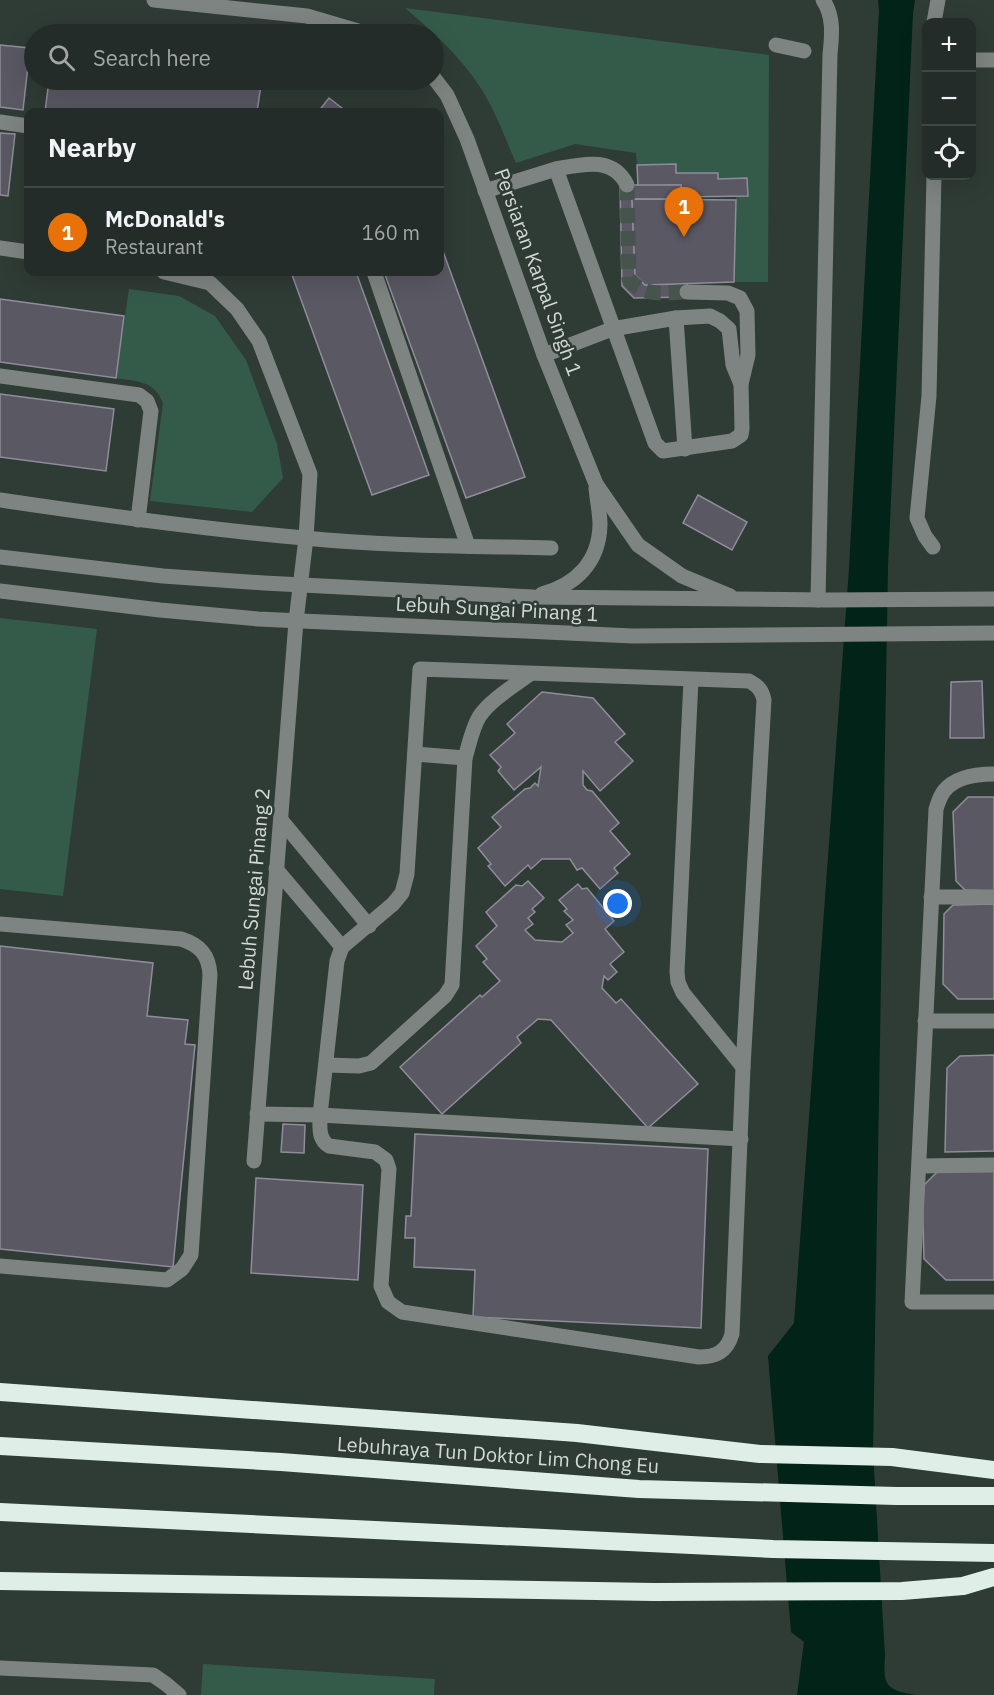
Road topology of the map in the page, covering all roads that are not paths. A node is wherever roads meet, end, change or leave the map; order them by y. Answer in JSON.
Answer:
{"nodes":[{"id":1,"x":154,"y":0,"type":"edge"},
{"id":2,"x":823,"y":0,"type":"edge"},
{"id":3,"x":938,"y":0,"type":"edge"},
{"id":4,"x":935,"y":18,"type":"edge"},
{"id":5,"x":337,"y":24,"type":"edge"},
{"id":6,"x":776,"y":45,"type":"dead end"},
{"id":7,"x":804,"y":51,"type":"dead end"},
{"id":8,"x":976,"y":60,"type":"edge"},
{"id":9,"x":993,"y":60,"type":"edge"},
{"id":10,"x":444,"y":90,"type":"edge"},
{"id":11,"x":0,"y":122,"type":"edge"},
{"id":12,"x":24,"y":125,"type":"edge"},
{"id":13,"x":556,"y":169,"type":"junction"},
{"id":14,"x":934,"y":180,"type":"edge"},
{"id":15,"x":627,"y":185,"type":"dead end"},
{"id":16,"x":485,"y":191,"type":"junction"},
{"id":17,"x":0,"y":249,"type":"edge"},
{"id":18,"x":24,"y":252,"type":"edge"},
{"id":19,"x":181,"y":276,"type":"edge"},
{"id":20,"x":375,"y":276,"type":"edge"},
{"id":21,"x":687,"y":292,"type":"tunnel mouth"},
{"id":22,"x":676,"y":318,"type":"junction"},
{"id":23,"x":612,"y":329,"type":"junction"},
{"id":24,"x":544,"y":355,"type":"junction"},
{"id":25,"x":0,"y":376,"type":"edge"},
{"id":26,"x":741,"y":384,"type":"junction"},
{"id":27,"x":685,"y":449,"type":"junction"},
{"id":28,"x":596,"y":484,"type":"junction"},
{"id":29,"x":0,"y":500,"type":"edge"},
{"id":30,"x":138,"y":520,"type":"junction"},
{"id":31,"x":306,"y":538,"type":"junction"},
{"id":32,"x":929,"y":542,"type":"dead end"},
{"id":33,"x":468,"y":546,"type":"junction"},
{"id":34,"x":550,"y":548,"type":"dead end"},
{"id":35,"x":0,"y":557,"type":"edge"},
{"id":36,"x":299,"y":585,"type":"junction"},
{"id":37,"x":0,"y":591,"type":"edge"},
{"id":38,"x":534,"y":597,"type":"junction"},
{"id":39,"x":739,"y":599,"type":"junction"},
{"id":40,"x":994,"y":599,"type":"edge"},
{"id":41,"x":823,"y":600,"type":"junction"},
{"id":42,"x":296,"y":621,"type":"junction"},
{"id":43,"x":994,"y":633,"type":"edge"},
{"id":44,"x":530,"y":674,"type":"junction"},
{"id":45,"x":692,"y":680,"type":"junction"},
{"id":46,"x":415,"y":754,"type":"junction"},
{"id":47,"x":465,"y":758,"type":"junction"},
{"id":48,"x":990,"y":774,"type":"edge"},
{"id":49,"x":281,"y":820,"type":"junction"},
{"id":50,"x":276,"y":869,"type":"junction"},
{"id":51,"x":931,"y":897,"type":"junction"},
{"id":52,"x":994,"y":897,"type":"edge"},
{"id":53,"x":0,"y":924,"type":"edge"},
{"id":54,"x":369,"y":926,"type":"junction"},
{"id":55,"x":342,"y":947,"type":"junction"},
{"id":56,"x":994,"y":1021,"type":"edge"},
{"id":57,"x":925,"y":1022,"type":"junction"},
{"id":58,"x":326,"y":1065,"type":"junction"},
{"id":59,"x":743,"y":1067,"type":"junction"},
{"id":60,"x":257,"y":1114,"type":"junction"},
{"id":61,"x":320,"y":1115,"type":"junction"},
{"id":62,"x":741,"y":1139,"type":"junction"},
{"id":63,"x":254,"y":1161,"type":"dead end"},
{"id":64,"x":994,"y":1165,"type":"edge"},
{"id":65,"x":919,"y":1166,"type":"junction"},
{"id":66,"x":0,"y":1266,"type":"edge"},
{"id":67,"x":994,"y":1302,"type":"edge"},
{"id":68,"x":0,"y":1392,"type":"edge"},
{"id":69,"x":0,"y":1446,"type":"edge"},
{"id":70,"x":994,"y":1470,"type":"edge"},
{"id":71,"x":994,"y":1496,"type":"edge"},
{"id":72,"x":0,"y":1512,"type":"edge"},
{"id":73,"x":994,"y":1553,"type":"edge"},
{"id":74,"x":994,"y":1577,"type":"edge"},
{"id":75,"x":0,"y":1581,"type":"edge"},
{"id":76,"x":0,"y":1668,"type":"edge"},
{"id":77,"x":179,"y":1695,"type":"edge"}],
"edges":[{"from":1,"to":5,"type":"street"},
{"from":2,"to":41,"type":"street"},
{"from":3,"to":4,"type":"street"},
{"from":6,"to":7,"type":"street"},
{"from":8,"to":9,"type":"street"},
{"from":10,"to":16,"type":"street","name":"Persiaran Karpal Singh 1"},
{"from":11,"to":12,"type":"street"},
{"from":13,"to":15,"type":"street"},
{"from":13,"to":16,"type":"street"},
{"from":13,"to":23,"type":"street"},
{"from":14,"to":32,"type":"street"},
{"from":16,"to":24,"type":"street","name":"Persiaran Karpal Singh 1"},
{"from":17,"to":18,"type":"street"},
{"from":19,"to":31,"type":"street","name":"Lebuh Sungai Pinang 2"},
{"from":20,"to":33,"type":"street"},
{"from":21,"to":26,"type":"street"},
{"from":22,"to":23,"type":"street"},
{"from":22,"to":26,"type":"street"},
{"from":22,"to":27,"type":"street"},
{"from":23,"to":24,"type":"street"},
{"from":23,"to":27,"type":"street"},
{"from":24,"to":28,"type":"street","name":"Persiaran Karpal Singh 1"},
{"from":25,"to":30,"type":"street"},
{"from":26,"to":27,"type":"street"},
{"from":28,"to":38,"type":"street","name":"Persiaran Karpal Singh 1"},
{"from":28,"to":39,"type":"street","name":"Persiaran Karpal Singh 1"},
{"from":29,"to":30,"type":"street"},
{"from":30,"to":31,"type":"street"},
{"from":31,"to":33,"type":"street"},
{"from":31,"to":36,"type":"street","name":"Lebuh Sungai Pinang 2"},
{"from":33,"to":34,"type":"street"},
{"from":35,"to":36,"type":"street","name":"Lebuh Sungai Pinang 1"},
{"from":36,"to":38,"type":"street","name":"Lebuh Sungai Pinang 1"},
{"from":36,"to":42,"type":"street","name":"Lebuh Sungai Pinang 2"},
{"from":37,"to":42,"type":"street","name":"Lebuh Sungai Pinang 1"},
{"from":38,"to":39,"type":"street","name":"Lebuh Sungai Pinang 1"},
{"from":39,"to":41,"type":"street","name":"Lebuh Sungai Pinang 1"},
{"from":40,"to":41,"type":"street","name":"Lebuh Sungai Pinang 1"},
{"from":42,"to":43,"type":"street","name":"Lebuh Sungai Pinang 1"},
{"from":42,"to":49,"type":"street","name":"Lebuh Sungai Pinang 2"},
{"from":44,"to":45,"type":"street"},
{"from":44,"to":46,"type":"street"},
{"from":44,"to":47,"type":"street"},
{"from":45,"to":59,"type":"street"},
{"from":45,"to":59,"type":"street"},
{"from":46,"to":47,"type":"street"},
{"from":46,"to":54,"type":"street"},
{"from":47,"to":58,"type":"street"},
{"from":48,"to":51,"type":"street"},
{"from":49,"to":50,"type":"street","name":"Lebuh Sungai Pinang 2"},
{"from":49,"to":54,"type":"street"},
{"from":50,"to":55,"type":"street"},
{"from":50,"to":60,"type":"street","name":"Lebuh Sungai Pinang 2"},
{"from":51,"to":52,"type":"street"},
{"from":51,"to":57,"type":"street"},
{"from":53,"to":66,"type":"street"},
{"from":54,"to":55,"type":"street"},
{"from":55,"to":58,"type":"street"},
{"from":56,"to":57,"type":"street"},
{"from":57,"to":65,"type":"street"},
{"from":58,"to":61,"type":"street"},
{"from":59,"to":62,"type":"street"},
{"from":60,"to":61,"type":"street"},
{"from":60,"to":63,"type":"street","name":"Lebuh Sungai Pinang 2"},
{"from":61,"to":62,"type":"street"},
{"from":61,"to":62,"type":"street"},
{"from":64,"to":65,"type":"street"},
{"from":65,"to":67,"type":"street"},
{"from":68,"to":70,"type":"highway"},
{"from":69,"to":71,"type":"highway","name":"Lebuhraya Tun Doktor Lim Chong Eu"},
{"from":72,"to":73,"type":"highway"},
{"from":74,"to":75,"type":"highway"},
{"from":76,"to":77,"type":"street"}]}
